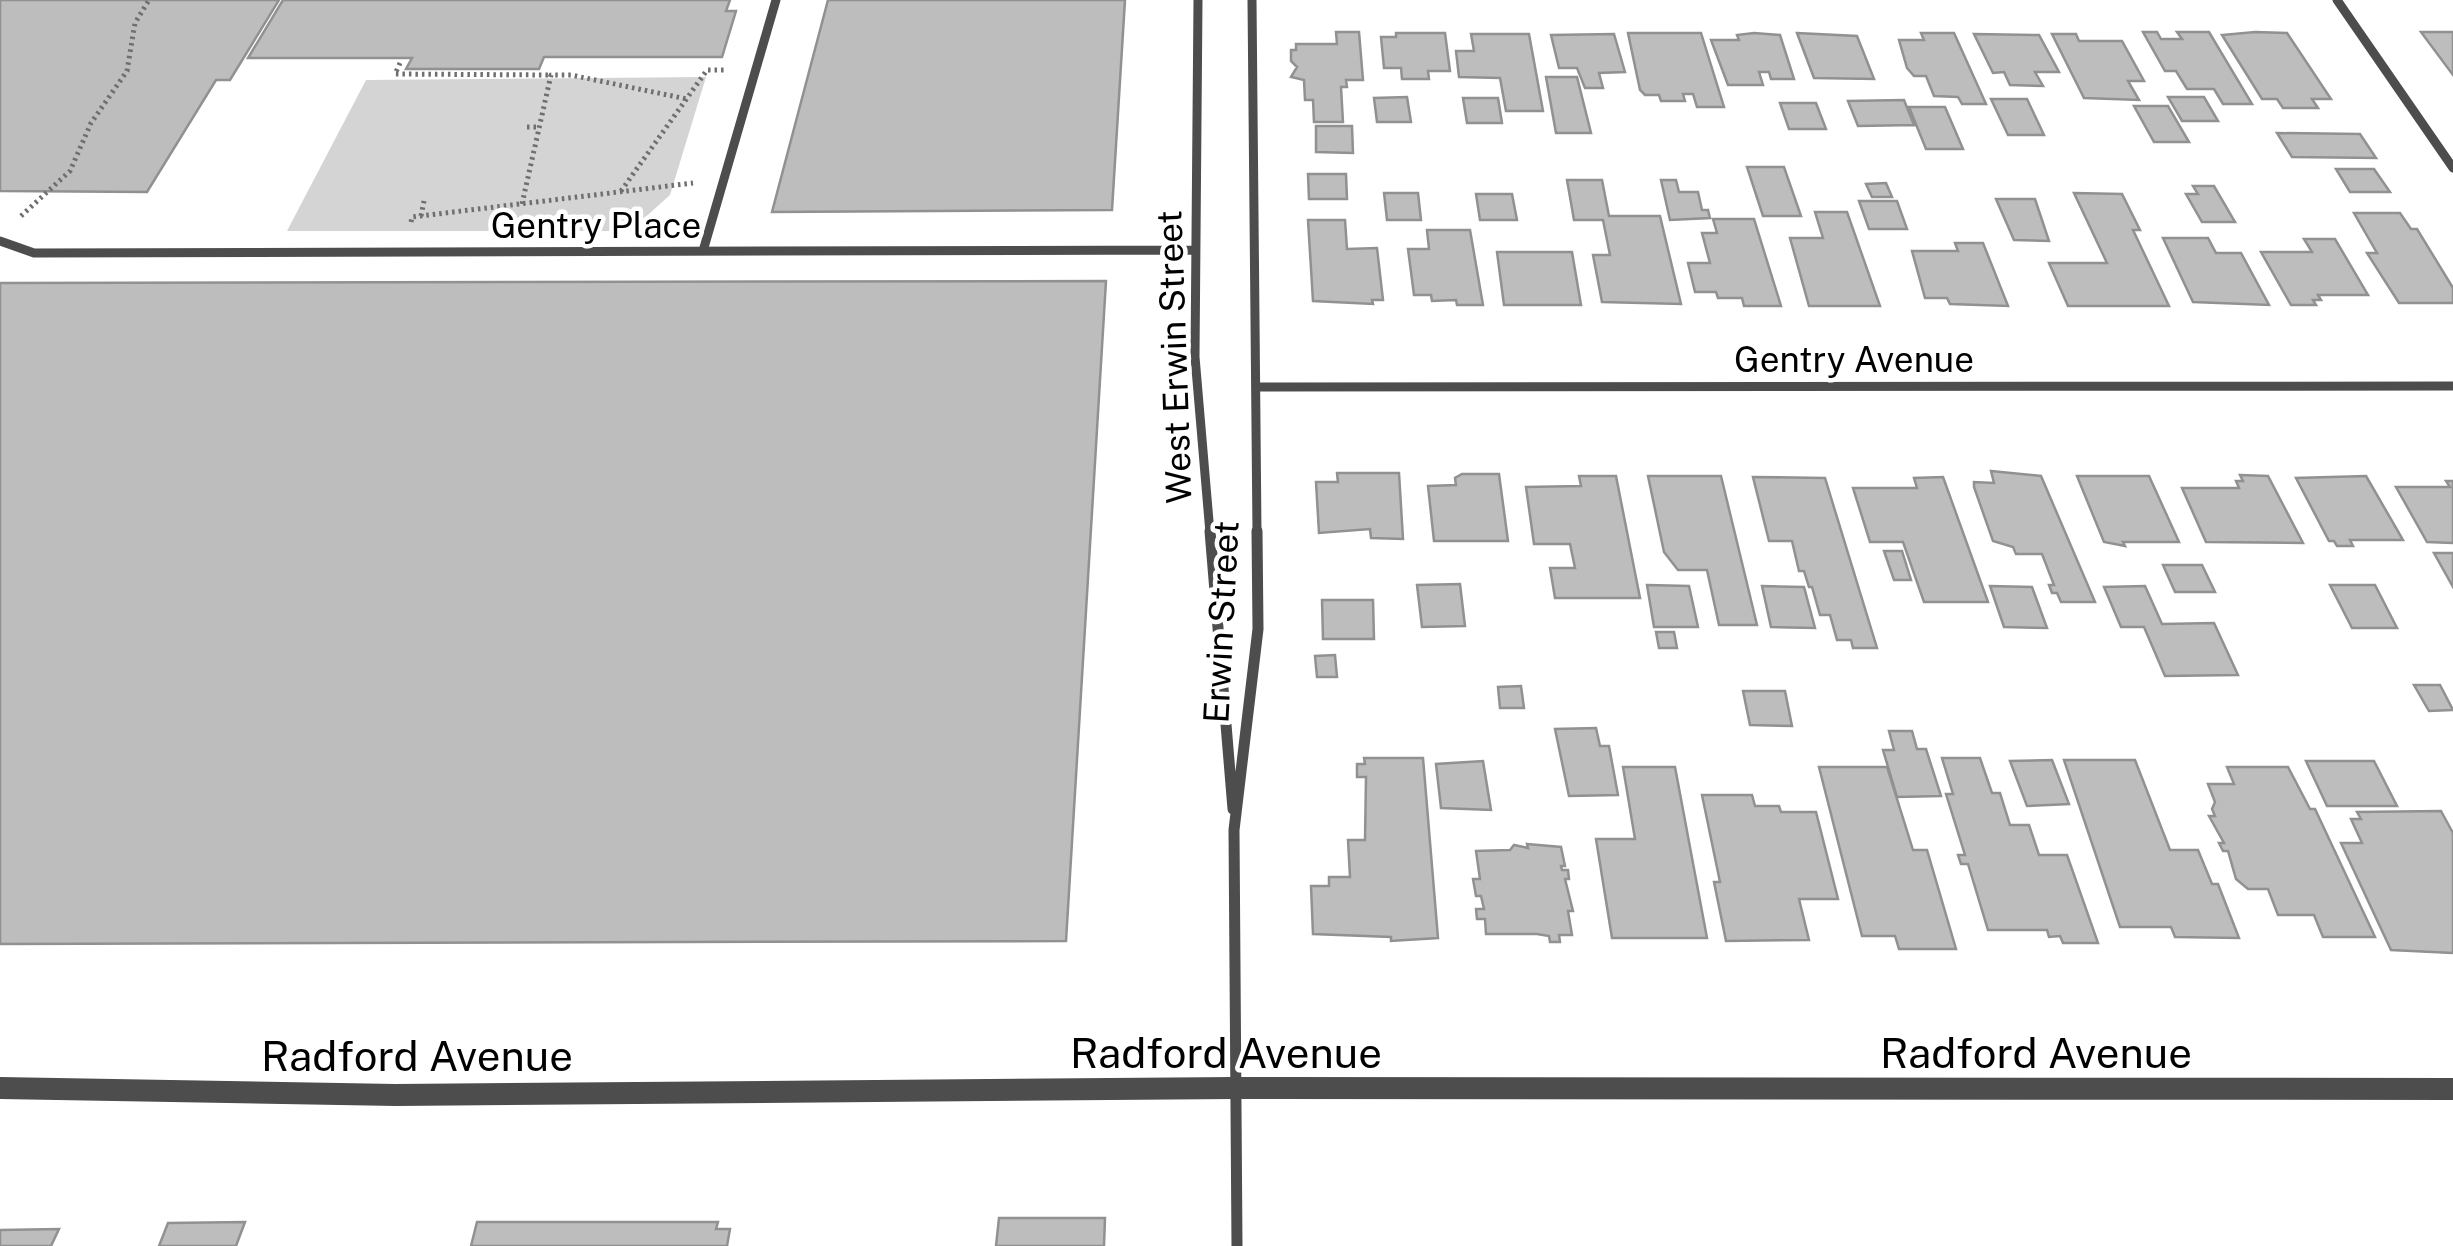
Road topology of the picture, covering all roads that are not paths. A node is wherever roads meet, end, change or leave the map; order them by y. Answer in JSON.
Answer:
{"nodes":[{"id":1,"x":776,"y":0,"type":"edge"},
{"id":2,"x":1198,"y":0,"type":"edge"},
{"id":3,"x":1252,"y":0,"type":"edge"},
{"id":4,"x":2336,"y":0,"type":"edge"},
{"id":5,"x":2453,"y":168,"type":"edge"},
{"id":6,"x":0,"y":241,"type":"edge"},
{"id":7,"x":1194,"y":250,"type":"junction"},
{"id":8,"x":703,"y":252,"type":"junction"},
{"id":9,"x":2453,"y":386,"type":"edge"},
{"id":10,"x":1256,"y":387,"type":"junction"},
{"id":11,"x":1234,"y":830,"type":"junction"},
{"id":12,"x":0,"y":1088,"type":"edge"},
{"id":13,"x":1234,"y":1088,"type":"junction"},
{"id":14,"x":2453,"y":1090,"type":"edge"},
{"id":15,"x":1237,"y":1246,"type":"edge"}],
"edges":[{"from":1,"to":8,"type":"street"},
{"from":2,"to":7,"type":"street","name":"West Erwin Street"},
{"from":3,"to":10,"type":"street","name":"Erwin Street"},
{"from":4,"to":5,"type":"street"},
{"from":6,"to":8,"type":"street","name":"Gentry Place"},
{"from":7,"to":8,"type":"street","name":"Gentry Place"},
{"from":7,"to":11,"type":"street","name":"West Erwin Street"},
{"from":9,"to":10,"type":"street","name":"Gentry Avenue"},
{"from":10,"to":11,"type":"street","name":"Erwin Street"},
{"from":11,"to":13,"type":"street","name":"Erwin Street"},
{"from":12,"to":13,"type":"street","name":"Radford Avenue"},
{"from":13,"to":14,"type":"street","name":"Radford Avenue"},
{"from":13,"to":15,"type":"street","name":"Erwin Street"}]}
